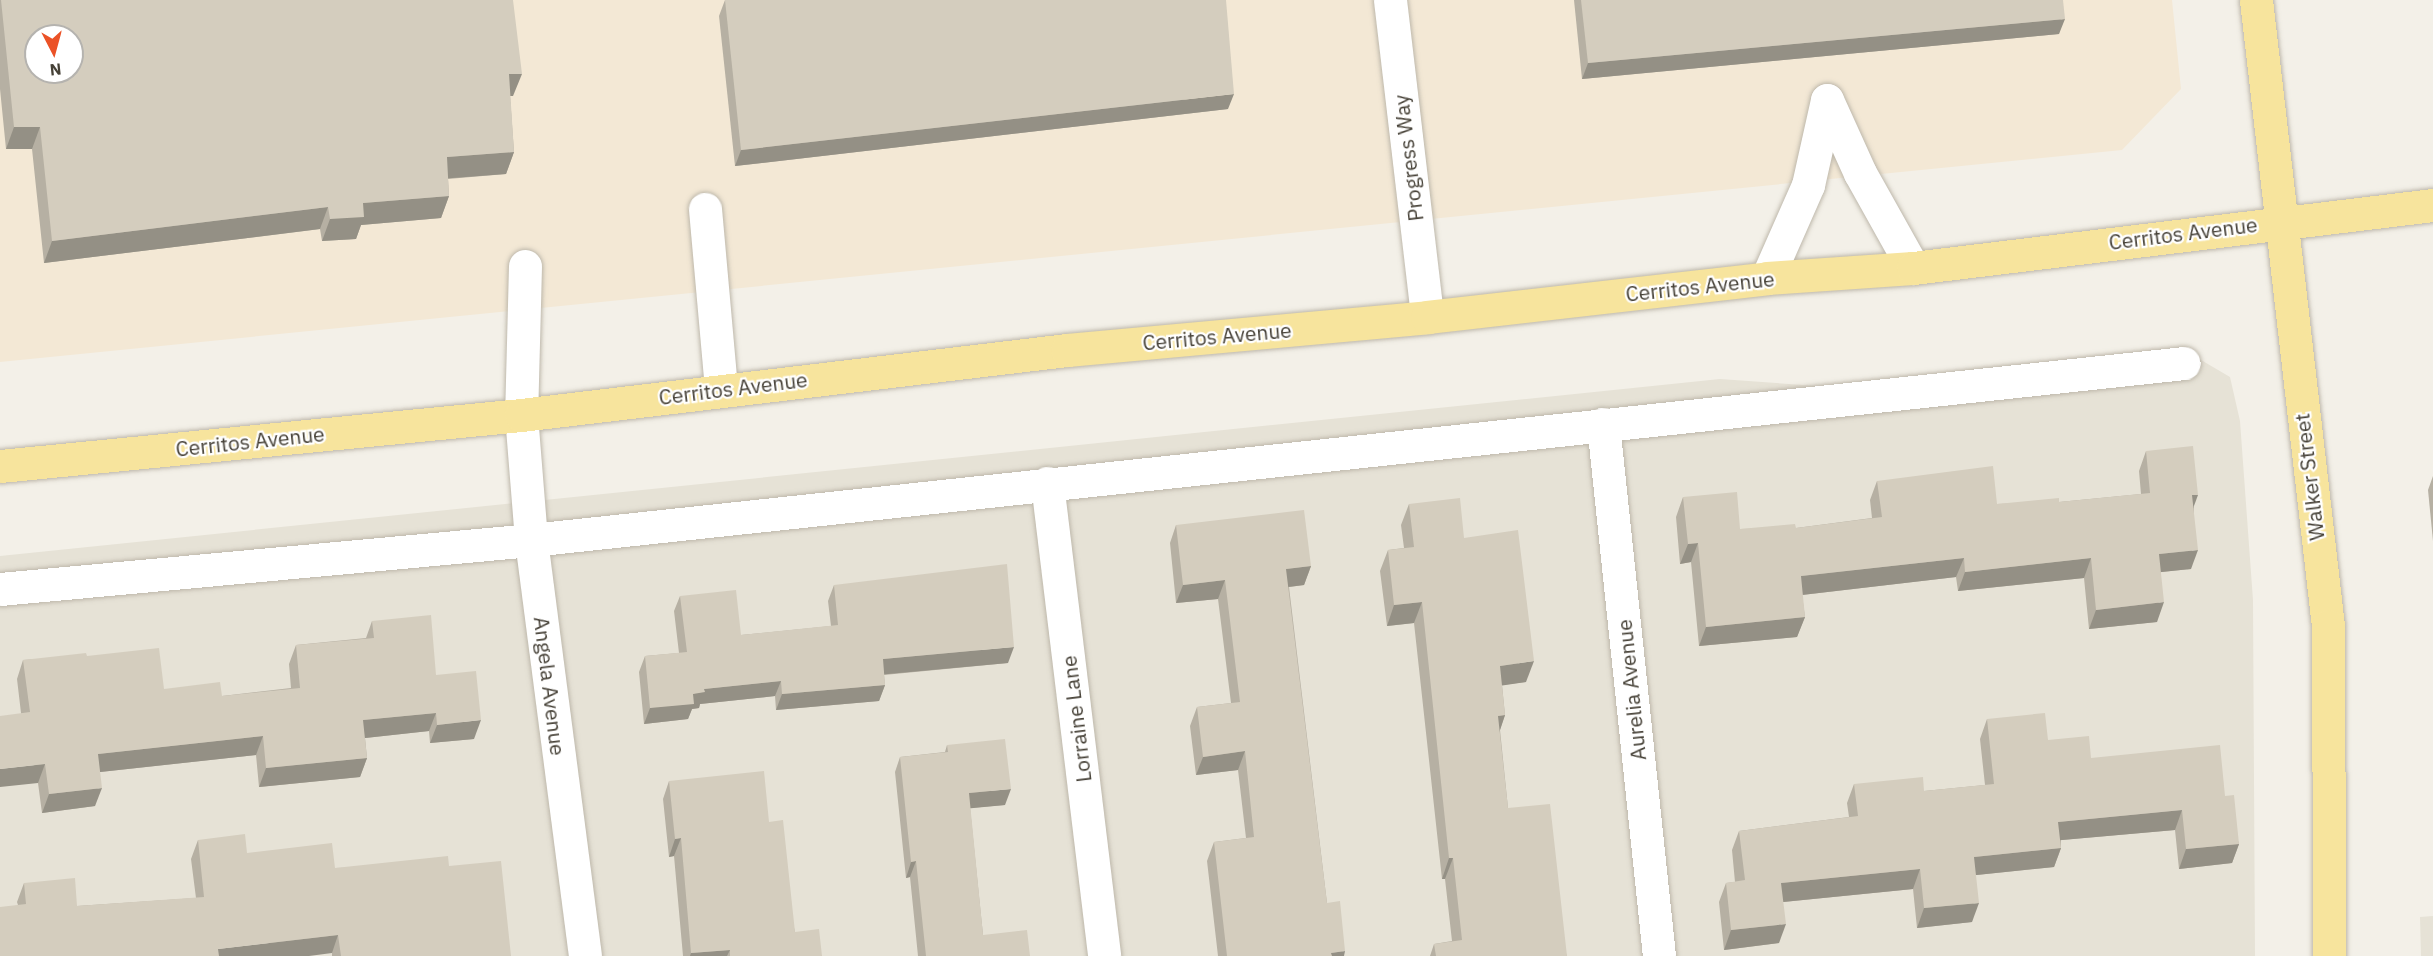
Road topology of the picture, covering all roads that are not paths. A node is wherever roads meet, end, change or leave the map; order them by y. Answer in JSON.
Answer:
{"nodes":[{"id":1,"x":1390,"y":0,"type":"edge"},
{"id":2,"x":2256,"y":0,"type":"edge"},
{"id":3,"x":2433,"y":205,"type":"edge"},
{"id":4,"x":705,"y":209,"type":"dead end"},
{"id":5,"x":2278,"y":221,"type":"junction"},
{"id":6,"x":525,"y":266,"type":"dead end"},
{"id":7,"x":1913,"y":268,"type":"junction"},
{"id":8,"x":1767,"y":278,"type":"junction"},
{"id":9,"x":1427,"y":317,"type":"junction"},
{"id":10,"x":2184,"y":363,"type":"dead end"},
{"id":11,"x":721,"y":388,"type":"junction"},
{"id":12,"x":521,"y":415,"type":"junction"},
{"id":13,"x":1603,"y":424,"type":"junction"},
{"id":14,"x":0,"y":466,"type":"edge"},
{"id":15,"x":1047,"y":483,"type":"junction"},
{"id":16,"x":531,"y":540,"type":"junction"},
{"id":17,"x":0,"y":589,"type":"edge"},
{"id":18,"x":585,"y":956,"type":"edge"},
{"id":19,"x":1104,"y":956,"type":"edge"},
{"id":20,"x":1659,"y":956,"type":"edge"},
{"id":21,"x":2329,"y":956,"type":"edge"}],
"edges":[{"from":1,"to":9,"type":"street","name":"Progress Way"},
{"from":2,"to":5,"type":"main road","name":"Walker Street"},
{"from":3,"to":5,"type":"main road","name":"Cerritos Avenue"},
{"from":4,"to":11,"type":"street"},
{"from":5,"to":7,"type":"main road","name":"Cerritos Avenue"},
{"from":5,"to":21,"type":"main road","name":"Walker Street"},
{"from":6,"to":12,"type":"street","name":"Angela Avenue"},
{"from":7,"to":8,"type":"main road","name":"Cerritos Avenue"},
{"from":7,"to":8,"type":"street"},
{"from":8,"to":9,"type":"main road","name":"Cerritos Avenue"},
{"from":9,"to":11,"type":"main road","name":"Cerritos Avenue"},
{"from":10,"to":13,"type":"street"},
{"from":11,"to":12,"type":"main road","name":"Cerritos Avenue"},
{"from":12,"to":14,"type":"main road","name":"Cerritos Avenue"},
{"from":12,"to":16,"type":"street","name":"Angela Avenue"},
{"from":13,"to":15,"type":"street"},
{"from":13,"to":20,"type":"street","name":"Aurelia Avenue"},
{"from":15,"to":16,"type":"street"},
{"from":15,"to":19,"type":"street","name":"Lorraine Lane"},
{"from":16,"to":17,"type":"street"},
{"from":16,"to":18,"type":"street","name":"Angela Avenue"}]}
